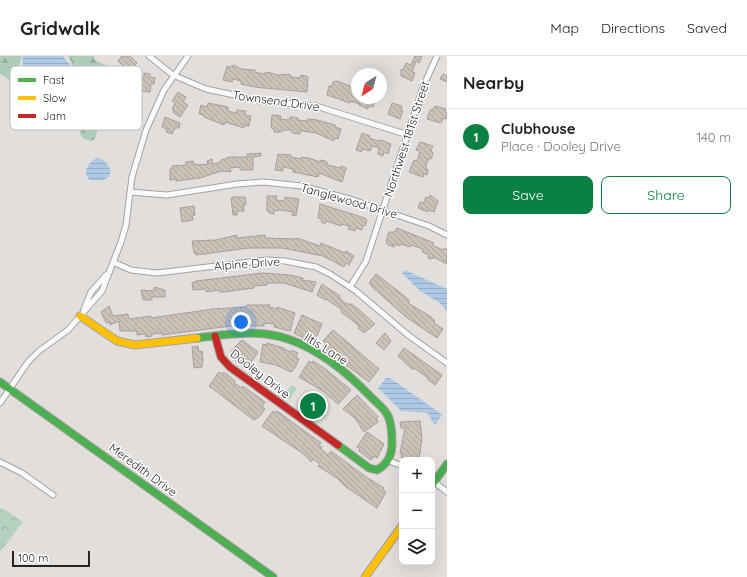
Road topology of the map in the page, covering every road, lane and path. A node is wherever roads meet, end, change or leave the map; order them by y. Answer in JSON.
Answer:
{"nodes":[{"id":1,"x":149,"y":56,"type":"edge"},
{"id":2,"x":188,"y":56,"type":"edge"},
{"id":3,"x":437,"y":56,"type":"edge"},
{"id":4,"x":173,"y":75,"type":"junction"},
{"id":5,"x":408,"y":135,"type":"junction"},
{"id":6,"x":130,"y":192,"type":"junction"},
{"id":7,"x":383,"y":210,"type":"junction"},
{"id":8,"x":447,"y":235,"type":"edge"},
{"id":9,"x":113,"y":262,"type":"junction"},
{"id":10,"x":108,"y":271,"type":"junction"},
{"id":11,"x":350,"y":287,"type":"junction"},
{"id":12,"x":81,"y":314,"type":"junction"},
{"id":13,"x":215,"y":336,"type":"junction"},
{"id":14,"x":447,"y":363,"type":"edge"},
{"id":15,"x":0,"y":382,"type":"edge"},
{"id":16,"x":10,"y":389,"type":"junction"},
{"id":17,"x":0,"y":403,"type":"edge"},
{"id":18,"x":387,"y":460,"type":"junction"},
{"id":19,"x":0,"y":462,"type":"edge"},
{"id":20,"x":447,"y":464,"type":"edge"},
{"id":21,"x":399,"y":465,"type":"edge"},
{"id":22,"x":435,"y":479,"type":"edge"},
{"id":23,"x":435,"y":483,"type":"edge"},
{"id":24,"x":447,"y":492,"type":"edge"},
{"id":25,"x":53,"y":495,"type":"dead end"},
{"id":26,"x":400,"y":529,"type":"edge"},
{"id":27,"x":273,"y":577,"type":"edge"},
{"id":28,"x":365,"y":577,"type":"edge"}],
"edges":[{"from":1,"to":4,"type":"street","name":"Townsend Drive"},
{"from":2,"to":4,"type":"street"},
{"from":3,"to":5,"type":"street","name":"Northwest 181st Street"},
{"from":4,"to":5,"type":"street","name":"Townsend Drive"},
{"from":4,"to":6,"type":"street"},
{"from":5,"to":7,"type":"street","name":"Northwest 181st Street"},
{"from":6,"to":7,"type":"street","name":"Tanglewood Drive"},
{"from":6,"to":9,"type":"street"},
{"from":7,"to":8,"type":"street","name":"Tanglewood Drive"},
{"from":7,"to":11,"type":"street","name":"Northwest 181st Street"},
{"from":9,"to":10,"type":"street"},
{"from":9,"to":11,"type":"street","name":"Alpine Drive"},
{"from":10,"to":12,"type":"street"},
{"from":10,"to":12,"type":"street"},
{"from":11,"to":14,"type":"street","name":"Alpine Drive"},
{"from":12,"to":13,"type":"street","name":"Iltis Lane"},
{"from":12,"to":16,"type":"street"},
{"from":13,"to":18,"type":"street","name":"Dooley Drive"},
{"from":13,"to":18,"type":"street","name":"Iltis Lane"},
{"from":15,"to":16,"type":"street","name":"Meredith Drive"},
{"from":16,"to":17,"type":"street"},
{"from":16,"to":27,"type":"street","name":"Meredith Drive"},
{"from":18,"to":21,"type":"street"},
{"from":19,"to":25,"type":"street"},
{"from":20,"to":22,"type":"street"},
{"from":23,"to":24,"type":"street"},
{"from":26,"to":28,"type":"street"}]}
